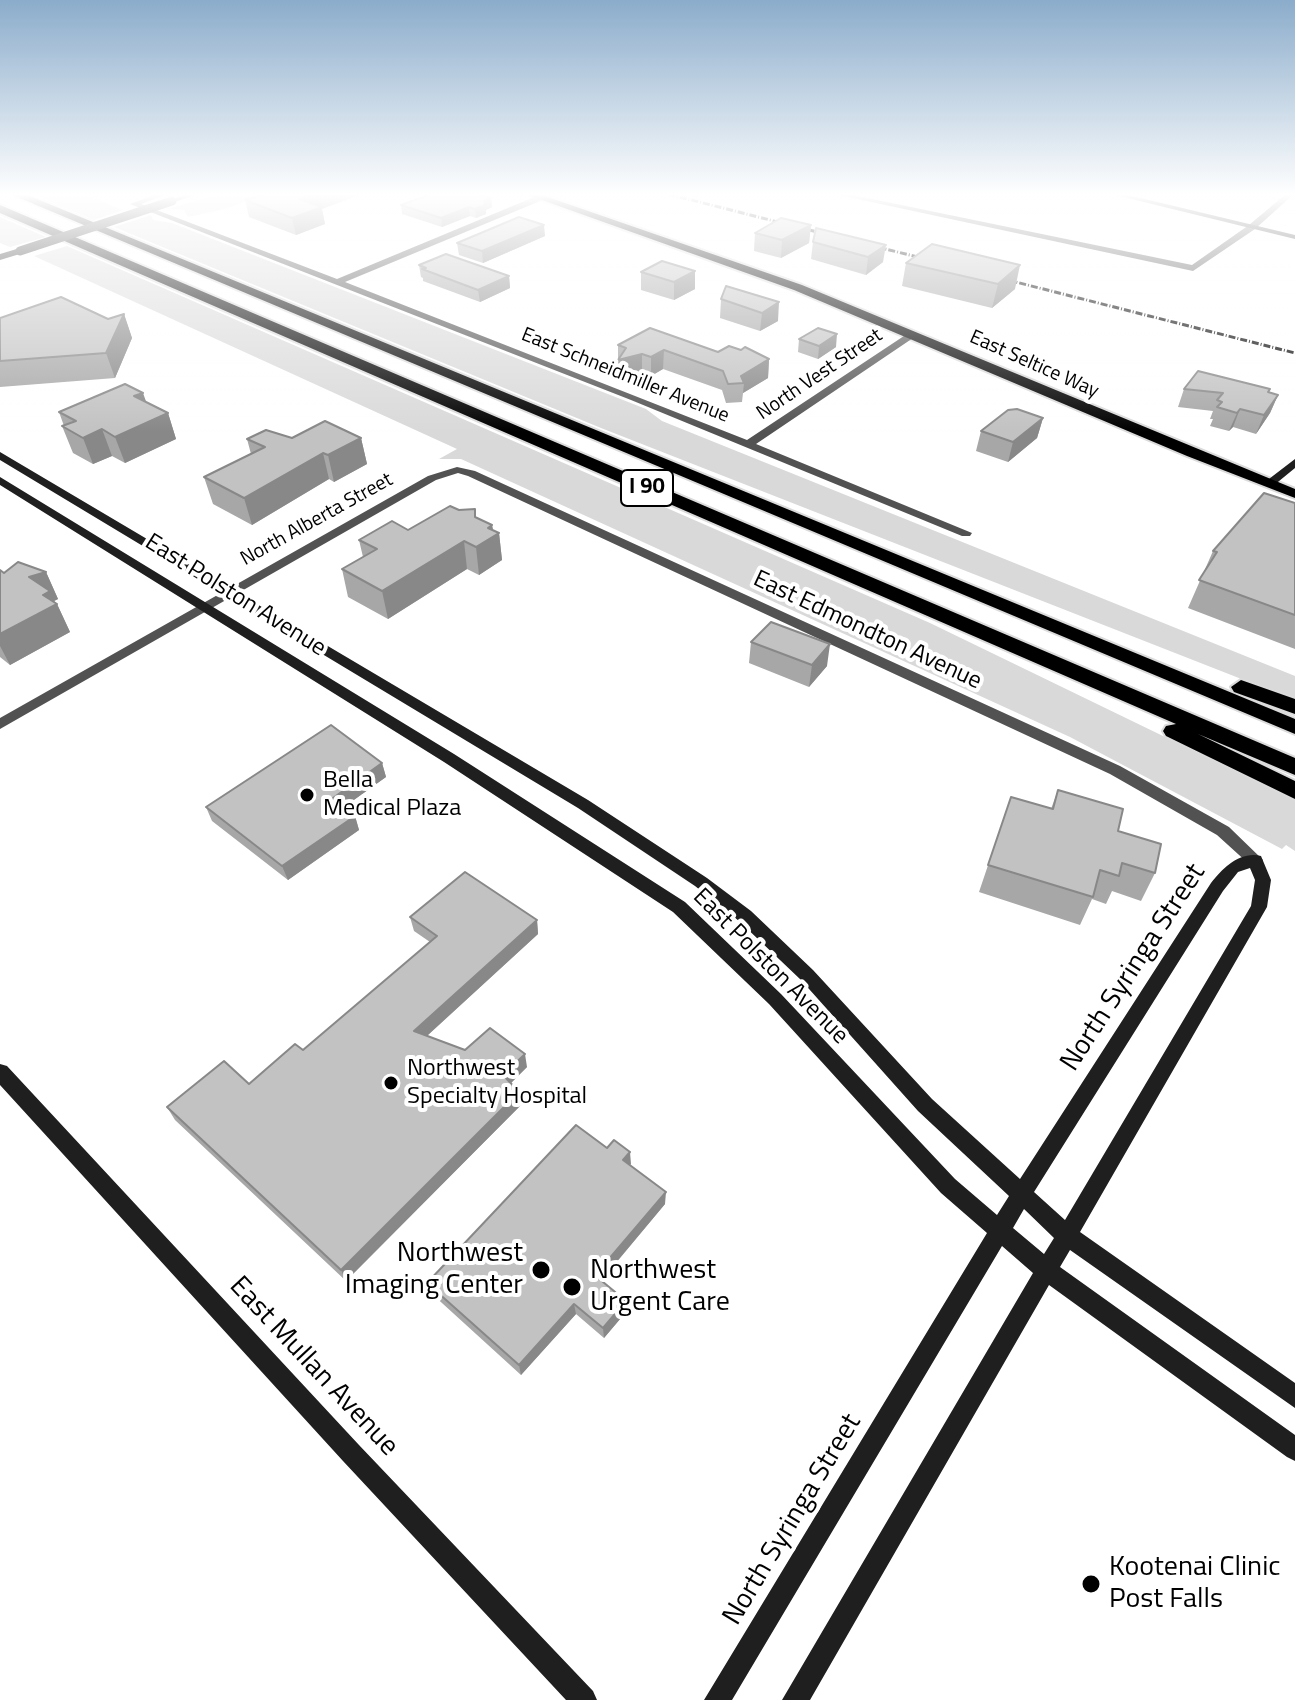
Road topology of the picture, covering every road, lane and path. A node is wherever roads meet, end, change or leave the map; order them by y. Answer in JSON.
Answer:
{"nodes":[{"id":1,"x":149,"y":273,"type":"edge"},
{"id":2,"x":205,"y":273,"type":"edge"},
{"id":3,"x":315,"y":273,"type":"edge"},
{"id":4,"x":358,"y":273,"type":"edge"},
{"id":5,"x":760,"y":273,"type":"edge"},
{"id":6,"x":338,"y":282,"type":"junction"},
{"id":7,"x":913,"y":334,"type":"junction"},
{"id":8,"x":747,"y":445,"type":"junction"},
{"id":9,"x":0,"y":455,"type":"edge"},
{"id":10,"x":637,"y":455,"type":"junction"},
{"id":11,"x":1295,"y":462,"type":"edge"},
{"id":12,"x":447,"y":471,"type":"joint"},
{"id":13,"x":0,"y":480,"type":"edge"},
{"id":14,"x":1269,"y":484,"type":"junction"},
{"id":15,"x":1295,"y":494,"type":"edge"},
{"id":16,"x":966,"y":533,"type":"dead end"},
{"id":17,"x":228,"y":593,"type":"junction"},
{"id":18,"x":895,"y":595,"type":"junction"},
{"id":19,"x":205,"y":606,"type":"junction"},
{"id":20,"x":1295,"y":707,"type":"edge"},
{"id":21,"x":0,"y":724,"type":"edge"},
{"id":22,"x":1295,"y":727,"type":"edge"},
{"id":23,"x":1295,"y":767,"type":"edge"},
{"id":24,"x":1295,"y":791,"type":"edge"},
{"id":25,"x":1255,"y":860,"type":"junction"},
{"id":26,"x":0,"y":1072,"type":"edge"},
{"id":27,"x":1021,"y":1195,"type":"junction"},
{"id":28,"x":1000,"y":1230,"type":"junction"},
{"id":29,"x":1065,"y":1234,"type":"junction"},
{"id":30,"x":1045,"y":1269,"type":"junction"},
{"id":31,"x":1295,"y":1397,"type":"edge"},
{"id":32,"x":1295,"y":1449,"type":"edge"},
{"id":33,"x":584,"y":1700,"type":"edge"},
{"id":34,"x":717,"y":1700,"type":"edge"},
{"id":35,"x":795,"y":1700,"type":"edge"}],
"edges":[{"from":1,"to":18,"type":"highway","number":"I 90"},
{"from":2,"to":10,"type":"highway","number":"I 90"},
{"from":3,"to":6,"type":"street","name":"East Schneidmiller Avenue"},
{"from":4,"to":6,"type":"street"},
{"from":5,"to":7,"type":"main road","name":"East Seltice Way"},
{"from":6,"to":8,"type":"street","name":"East Schneidmiller Avenue"},
{"from":7,"to":8,"type":"street","name":"North Vest Street"},
{"from":7,"to":14,"type":"main road","name":"East Seltice Way"},
{"from":8,"to":16,"type":"street","name":"East Schneidmiller Avenue"},
{"from":9,"to":17,"type":"street","name":"East Polston Avenue"},
{"from":10,"to":20,"type":"highway"},
{"from":10,"to":22,"type":"highway","number":"I 90"},
{"from":11,"to":14,"type":"street"},
{"from":12,"to":17,"type":"street","name":"North Alberta Street"},
{"from":12,"to":25,"type":"street","name":"East Edmondton Avenue"},
{"from":13,"to":19,"type":"street","name":"East Polston Avenue"},
{"from":14,"to":15,"type":"main road","name":"East Seltice Way"},
{"from":17,"to":19,"type":"street","name":"North Alberta Street"},
{"from":17,"to":27,"type":"street","name":"East Polston Avenue"},
{"from":18,"to":23,"type":"highway","number":"I 90"},
{"from":18,"to":24,"type":"highway"},
{"from":19,"to":21,"type":"street","name":"North Alberta Street"},
{"from":19,"to":28,"type":"street","name":"East Polston Avenue"},
{"from":25,"to":27,"type":"street","name":"North Syringa Street"},
{"from":25,"to":29,"type":"street"},
{"from":26,"to":33,"type":"street","name":"East Mullan Avenue"},
{"from":27,"to":28,"type":"street","name":"North Syringa Street"},
{"from":27,"to":29,"type":"street","name":"East Polston Avenue"},
{"from":28,"to":30,"type":"street","name":"East Polston Avenue"},
{"from":28,"to":34,"type":"street","name":"North Syringa Street"},
{"from":29,"to":30,"type":"street"},
{"from":29,"to":31,"type":"street","name":"East Polston Avenue"},
{"from":30,"to":32,"type":"street","name":"East Polston Avenue"},
{"from":30,"to":35,"type":"street"}]}
